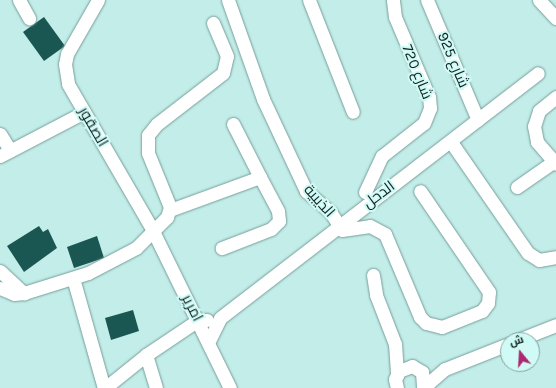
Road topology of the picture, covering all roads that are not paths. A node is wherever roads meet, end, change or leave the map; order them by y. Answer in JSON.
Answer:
{"nodes":[{"id":1,"x":19,"y":0,"type":"edge"},
{"id":2,"x":98,"y":0,"type":"edge"},
{"id":3,"x":228,"y":0,"type":"edge"},
{"id":4,"x":308,"y":0,"type":"edge"},
{"id":5,"x":393,"y":0,"type":"edge"},
{"id":6,"x":427,"y":0,"type":"edge"},
{"id":7,"x":539,"y":0,"type":"edge"},
{"id":8,"x":29,"y":18,"type":"dead end"},
{"id":9,"x":556,"y":18,"type":"edge"},
{"id":10,"x":213,"y":23,"type":"dead end"},
{"id":11,"x":538,"y":72,"type":"dead end"},
{"id":12,"x":556,"y":97,"type":"edge"},
{"id":13,"x":84,"y":112,"type":"junction"},
{"id":14,"x":353,"y":112,"type":"dead end"},
{"id":15,"x":478,"y":120,"type":"junction"},
{"id":16,"x":233,"y":124,"type":"dead end"},
{"id":17,"x":0,"y":134,"type":"edge"},
{"id":18,"x":451,"y":142,"type":"junction"},
{"id":19,"x":5,"y":153,"type":"edge"},
{"id":20,"x":555,"y":163,"type":"edge"},
{"id":21,"x":260,"y":177,"type":"junction"},
{"id":22,"x":517,"y":187,"type":"dead end"},
{"id":23,"x":420,"y":191,"type":"dead end"},
{"id":24,"x":365,"y":192,"type":"dead end"},
{"id":25,"x":170,"y":210,"type":"junction"},
{"id":26,"x":339,"y":226,"type":"junction"},
{"id":27,"x":152,"y":229,"type":"junction"},
{"id":28,"x":136,"y":248,"type":"junction"},
{"id":29,"x":161,"y":248,"type":"junction"},
{"id":30,"x":222,"y":248,"type":"dead end"},
{"id":31,"x":556,"y":258,"type":"edge"},
{"id":32,"x":0,"y":271,"type":"edge"},
{"id":33,"x":373,"y":275,"type":"dead end"},
{"id":34,"x":73,"y":278,"type":"junction"},
{"id":35,"x":0,"y":288,"type":"edge"},
{"id":36,"x":24,"y":293,"type":"junction"},
{"id":37,"x":220,"y":318,"type":"junction"},
{"id":38,"x":198,"y":320,"type":"junction"},
{"id":39,"x":556,"y":325,"type":"edge"},
{"id":40,"x":538,"y":332,"type":"edge"},
{"id":41,"x":208,"y":341,"type":"junction"},
{"id":42,"x":395,"y":344,"type":"junction"},
{"id":43,"x":500,"y":347,"type":"edge"},
{"id":44,"x":146,"y":354,"type":"junction"},
{"id":45,"x":416,"y":368,"type":"junction"},
{"id":46,"x":445,"y":369,"type":"junction"},
{"id":47,"x":397,"y":382,"type":"edge"},
{"id":48,"x":105,"y":388,"type":"edge"},
{"id":49,"x":156,"y":388,"type":"edge"},
{"id":50,"x":230,"y":388,"type":"edge"},
{"id":51,"x":423,"y":388,"type":"edge"}],
"edges":[{"from":1,"to":8,"type":"street"},
{"from":2,"to":13,"type":"street","name":"الصقور"},
{"from":3,"to":26,"type":"street","name":"الذيبية"},
{"from":4,"to":14,"type":"street"},
{"from":5,"to":24,"type":"street","name":"شارع 720"},
{"from":6,"to":15,"type":"street","name":"شارع 925"},
{"from":7,"to":9,"type":"street"},
{"from":10,"to":25,"type":"street"},
{"from":11,"to":15,"type":"street","name":"الدحل"},
{"from":12,"to":20,"type":"street"},
{"from":13,"to":19,"type":"street"},
{"from":13,"to":27,"type":"street","name":"الصقور"},
{"from":15,"to":18,"type":"street","name":"الدحل"},
{"from":16,"to":21,"type":"street"},
{"from":17,"to":19,"type":"street"},
{"from":18,"to":26,"type":"street","name":"الدحل"},
{"from":18,"to":31,"type":"street"},
{"from":20,"to":22,"type":"street"},
{"from":21,"to":25,"type":"street"},
{"from":21,"to":30,"type":"street"},
{"from":23,"to":26,"type":"street"},
{"from":25,"to":27,"type":"street"},
{"from":26,"to":37,"type":"street","name":"الدحل"},
{"from":27,"to":28,"type":"street"},
{"from":27,"to":29,"type":"street","name":"امرير"},
{"from":28,"to":29,"type":"street"},
{"from":28,"to":34,"type":"street"},
{"from":29,"to":38,"type":"street","name":"امرير"},
{"from":32,"to":36,"type":"street"},
{"from":33,"to":42,"type":"street"},
{"from":34,"to":36,"type":"street"},
{"from":34,"to":48,"type":"street"},
{"from":35,"to":36,"type":"street"},
{"from":37,"to":38,"type":"street"},
{"from":37,"to":41,"type":"street"},
{"from":38,"to":41,"type":"street","name":"امرير"},
{"from":38,"to":44,"type":"street"},
{"from":39,"to":40,"type":"street"},
{"from":41,"to":50,"type":"street","name":"امرير"},
{"from":42,"to":45,"type":"street"},
{"from":42,"to":47,"type":"street"},
{"from":43,"to":46,"type":"street"},
{"from":44,"to":48,"type":"street"},
{"from":44,"to":49,"type":"street"},
{"from":45,"to":46,"type":"street"},
{"from":45,"to":47,"type":"street"},
{"from":45,"to":51,"type":"street"},
{"from":46,"to":51,"type":"street"}]}
